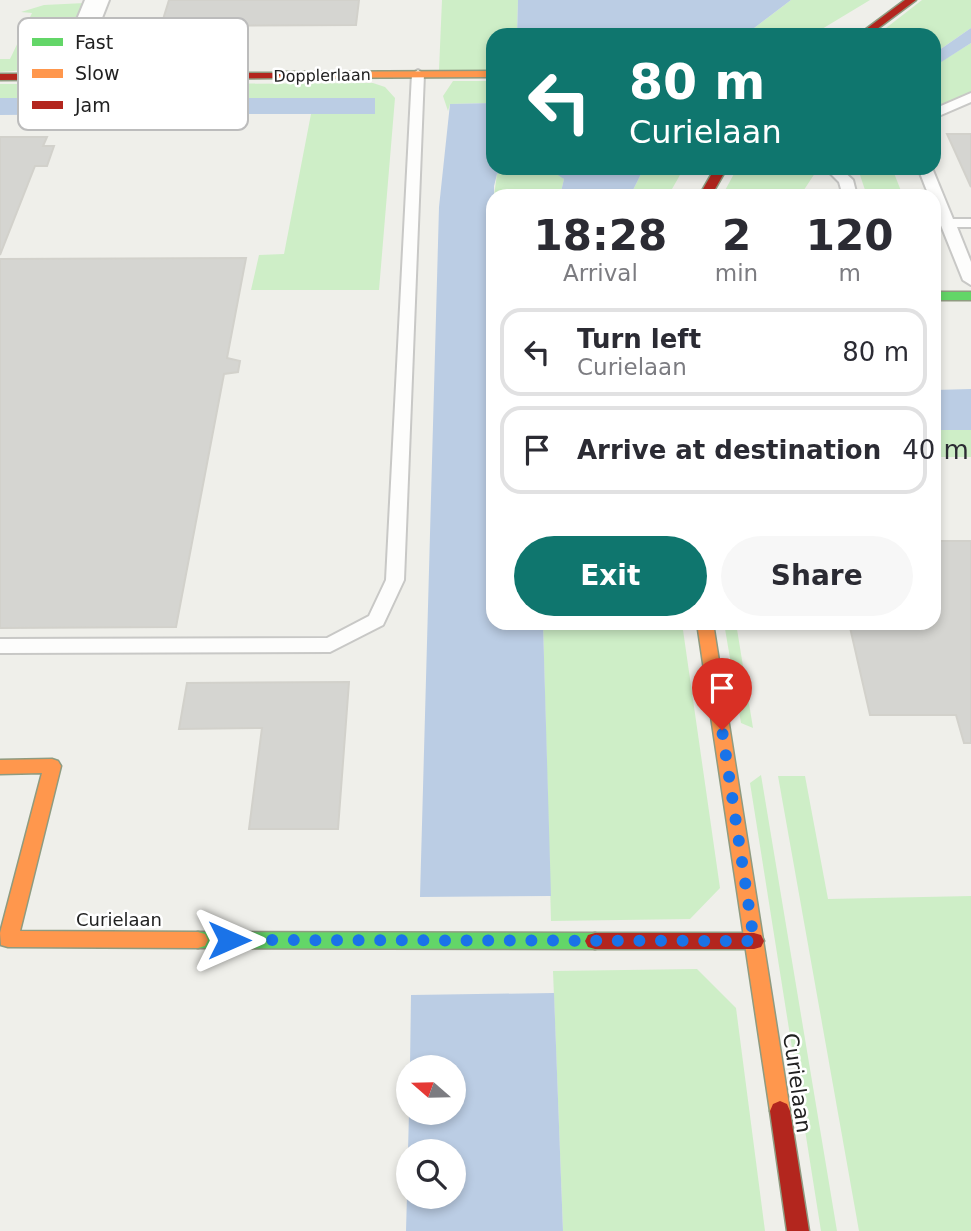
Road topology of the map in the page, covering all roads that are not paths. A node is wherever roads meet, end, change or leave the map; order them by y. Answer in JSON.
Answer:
{"nodes":[{"id":1,"x":97,"y":0,"type":"edge"},
{"id":2,"x":911,"y":0,"type":"edge"},
{"id":3,"x":90,"y":18,"type":"edge"},
{"id":4,"x":872,"y":28,"type":"edge"},
{"id":5,"x":418,"y":74,"type":"junction"},
{"id":6,"x":486,"y":74,"type":"edge"},
{"id":7,"x":248,"y":75,"type":"edge"},
{"id":8,"x":0,"y":77,"type":"edge"},
{"id":9,"x":18,"y":77,"type":"edge"},
{"id":10,"x":971,"y":97,"type":"edge"},
{"id":11,"x":941,"y":111,"type":"edge"},
{"id":12,"x":941,"y":208,"type":"edge"},
{"id":13,"x":947,"y":223,"type":"junction"},
{"id":14,"x":971,"y":223,"type":"edge"},
{"id":15,"x":971,"y":280,"type":"edge"},
{"id":16,"x":941,"y":296,"type":"edge"},
{"id":17,"x":971,"y":296,"type":"edge"},
{"id":18,"x":706,"y":630,"type":"edge"},
{"id":19,"x":0,"y":646,"type":"edge"},
{"id":20,"x":0,"y":767,"type":"edge"},
{"id":21,"x":754,"y":941,"type":"junction"},
{"id":22,"x":798,"y":1231,"type":"edge"}],
"edges":[{"from":1,"to":3,"type":"street"},
{"from":2,"to":4,"type":"street"},
{"from":5,"to":6,"type":"street","name":"Dopplerlaan"},
{"from":5,"to":7,"type":"street","name":"Dopplerlaan"},
{"from":5,"to":19,"type":"lane"},
{"from":8,"to":9,"type":"street","name":"Dopplerlaan"},
{"from":10,"to":11,"type":"lane"},
{"from":12,"to":13,"type":"lane"},
{"from":13,"to":14,"type":"lane"},
{"from":13,"to":15,"type":"lane"},
{"from":16,"to":17,"type":"street"},
{"from":18,"to":21,"type":"street","name":"Curielaan"},
{"from":20,"to":21,"type":"street","name":"Curielaan"},
{"from":21,"to":22,"type":"street","name":"Curielaan"}]}
